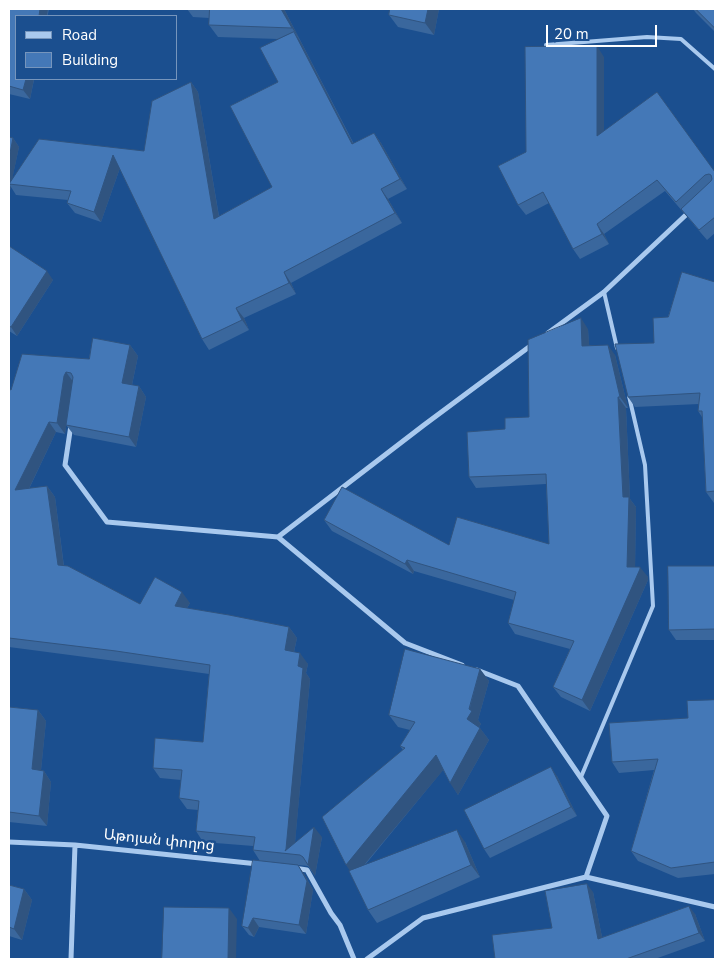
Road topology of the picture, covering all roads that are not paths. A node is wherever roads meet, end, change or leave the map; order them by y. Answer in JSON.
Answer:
{"nodes":[{"id":1,"x":546,"y":45,"type":"edge"},
{"id":2,"x":715,"y":69,"type":"edge"},
{"id":3,"x":694,"y":207,"type":"edge"},
{"id":4,"x":604,"y":292,"type":"junction"},
{"id":5,"x":618,"y":350,"type":"edge"},
{"id":6,"x":627,"y":388,"type":"edge"},
{"id":7,"x":72,"y":416,"type":"edge"},
{"id":8,"x":278,"y":537,"type":"junction"},
{"id":9,"x":466,"y":666,"type":"edge"},
{"id":10,"x":475,"y":670,"type":"edge"},
{"id":11,"x":581,"y":777,"type":"junction"},
{"id":12,"x":9,"y":842,"type":"edge"},
{"id":13,"x":75,"y":845,"type":"junction"},
{"id":14,"x":268,"y":866,"type":"edge"},
{"id":15,"x":288,"y":868,"type":"edge"},
{"id":16,"x":586,"y":878,"type":"junction"},
{"id":17,"x":715,"y":907,"type":"edge"},
{"id":18,"x":71,"y":959,"type":"edge"},
{"id":19,"x":354,"y":959,"type":"edge"},
{"id":20,"x":367,"y":959,"type":"edge"}],
"edges":[{"from":1,"to":2,"type":"lane"},
{"from":3,"to":4,"type":"street"},
{"from":4,"to":5,"type":"lane"},
{"from":4,"to":8,"type":"street"},
{"from":6,"to":11,"type":"lane"},
{"from":7,"to":8,"type":"street"},
{"from":8,"to":9,"type":"street"},
{"from":10,"to":11,"type":"street"},
{"from":11,"to":16,"type":"street"},
{"from":12,"to":13,"type":"street","name":"Աթոյան փողոց"},
{"from":13,"to":14,"type":"street","name":"Աթոյան փողոց"},
{"from":13,"to":18,"type":"street"},
{"from":15,"to":19,"type":"street"},
{"from":16,"to":17,"type":"street"},
{"from":16,"to":20,"type":"street"}]}
